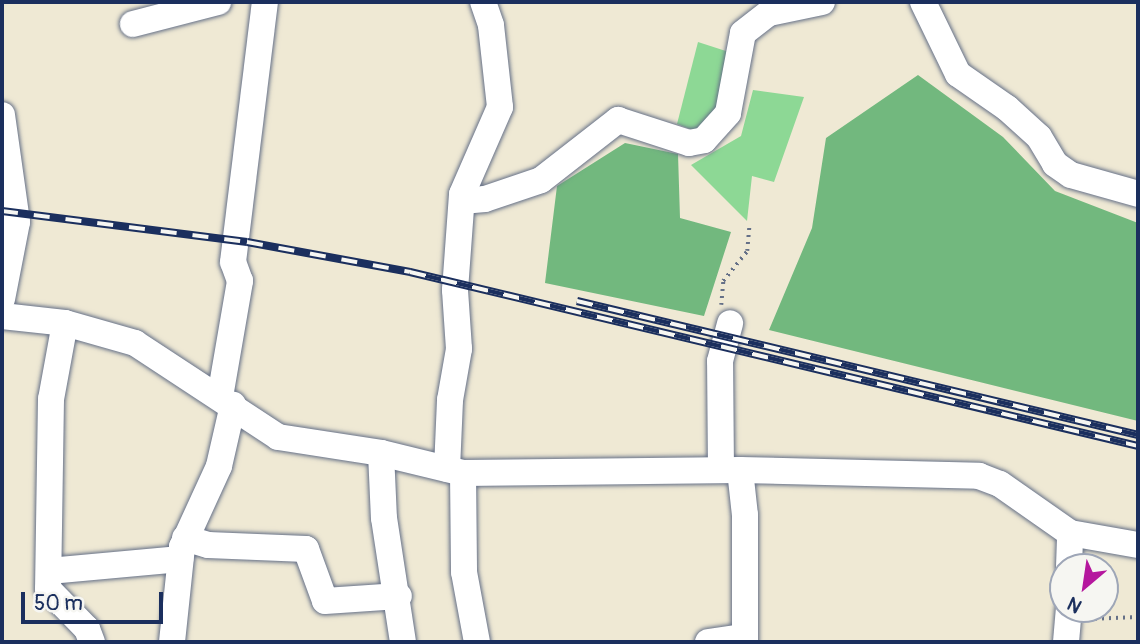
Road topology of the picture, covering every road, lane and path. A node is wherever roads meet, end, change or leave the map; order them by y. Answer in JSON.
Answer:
{"nodes":[{"id":1,"x":218,"y":2,"type":"edge"},
{"id":2,"x":265,"y":2,"type":"edge"},
{"id":3,"x":483,"y":2,"type":"edge"},
{"id":4,"x":822,"y":2,"type":"edge"},
{"id":5,"x":923,"y":2,"type":"edge"},
{"id":6,"x":133,"y":24,"type":"dead end"},
{"id":7,"x":2,"y":114,"type":"edge"},
{"id":8,"x":1138,"y":194,"type":"edge"},
{"id":9,"x":462,"y":201,"type":"junction"},
{"id":10,"x":749,"y":228,"type":"dead end"},
{"id":11,"x":2,"y":299,"type":"edge"},
{"id":12,"x":2,"y":316,"type":"edge"},
{"id":13,"x":65,"y":323,"type":"junction"},
{"id":14,"x":730,"y":323,"type":"joint"},
{"id":15,"x":227,"y":401,"type":"junction"},
{"id":16,"x":381,"y":453,"type":"junction"},
{"id":17,"x":730,"y":470,"type":"junction"},
{"id":18,"x":455,"y":471,"type":"junction"},
{"id":19,"x":1070,"y":533,"type":"junction"},
{"id":20,"x":1138,"y":545,"type":"edge"},
{"id":21,"x":182,"y":549,"type":"junction"},
{"id":22,"x":1069,"y":553,"type":"edge"},
{"id":23,"x":49,"y":571,"type":"junction"},
{"id":24,"x":399,"y":596,"type":"junction"},
{"id":25,"x":1138,"y":617,"type":"edge"},
{"id":26,"x":1068,"y":624,"type":"edge"},
{"id":27,"x":745,"y":640,"type":"edge"},
{"id":28,"x":92,"y":642,"type":"edge"},
{"id":29,"x":172,"y":642,"type":"edge"},
{"id":30,"x":403,"y":642,"type":"edge"},
{"id":31,"x":477,"y":642,"type":"edge"},
{"id":32,"x":708,"y":642,"type":"edge"}],
"edges":[{"from":1,"to":6,"type":"street"},
{"from":2,"to":15,"type":"street"},
{"from":3,"to":9,"type":"street"},
{"from":4,"to":9,"type":"street"},
{"from":5,"to":8,"type":"street"},
{"from":7,"to":11,"type":"street"},
{"from":9,"to":18,"type":"street"},
{"from":10,"to":14,"type":"path"},
{"from":12,"to":13,"type":"street"},
{"from":13,"to":15,"type":"street"},
{"from":13,"to":23,"type":"street"},
{"from":14,"to":17,"type":"street"},
{"from":15,"to":16,"type":"street"},
{"from":15,"to":21,"type":"street"},
{"from":16,"to":18,"type":"street"},
{"from":16,"to":24,"type":"street"},
{"from":17,"to":18,"type":"street"},
{"from":17,"to":19,"type":"street"},
{"from":17,"to":27,"type":"street"},
{"from":18,"to":31,"type":"street"},
{"from":19,"to":20,"type":"street"},
{"from":19,"to":22,"type":"street"},
{"from":21,"to":23,"type":"street"},
{"from":21,"to":24,"type":"street"},
{"from":21,"to":29,"type":"street"},
{"from":23,"to":28,"type":"street"},
{"from":24,"to":30,"type":"street"},
{"from":25,"to":26,"type":"path"},
{"from":27,"to":32,"type":"street"}]}
